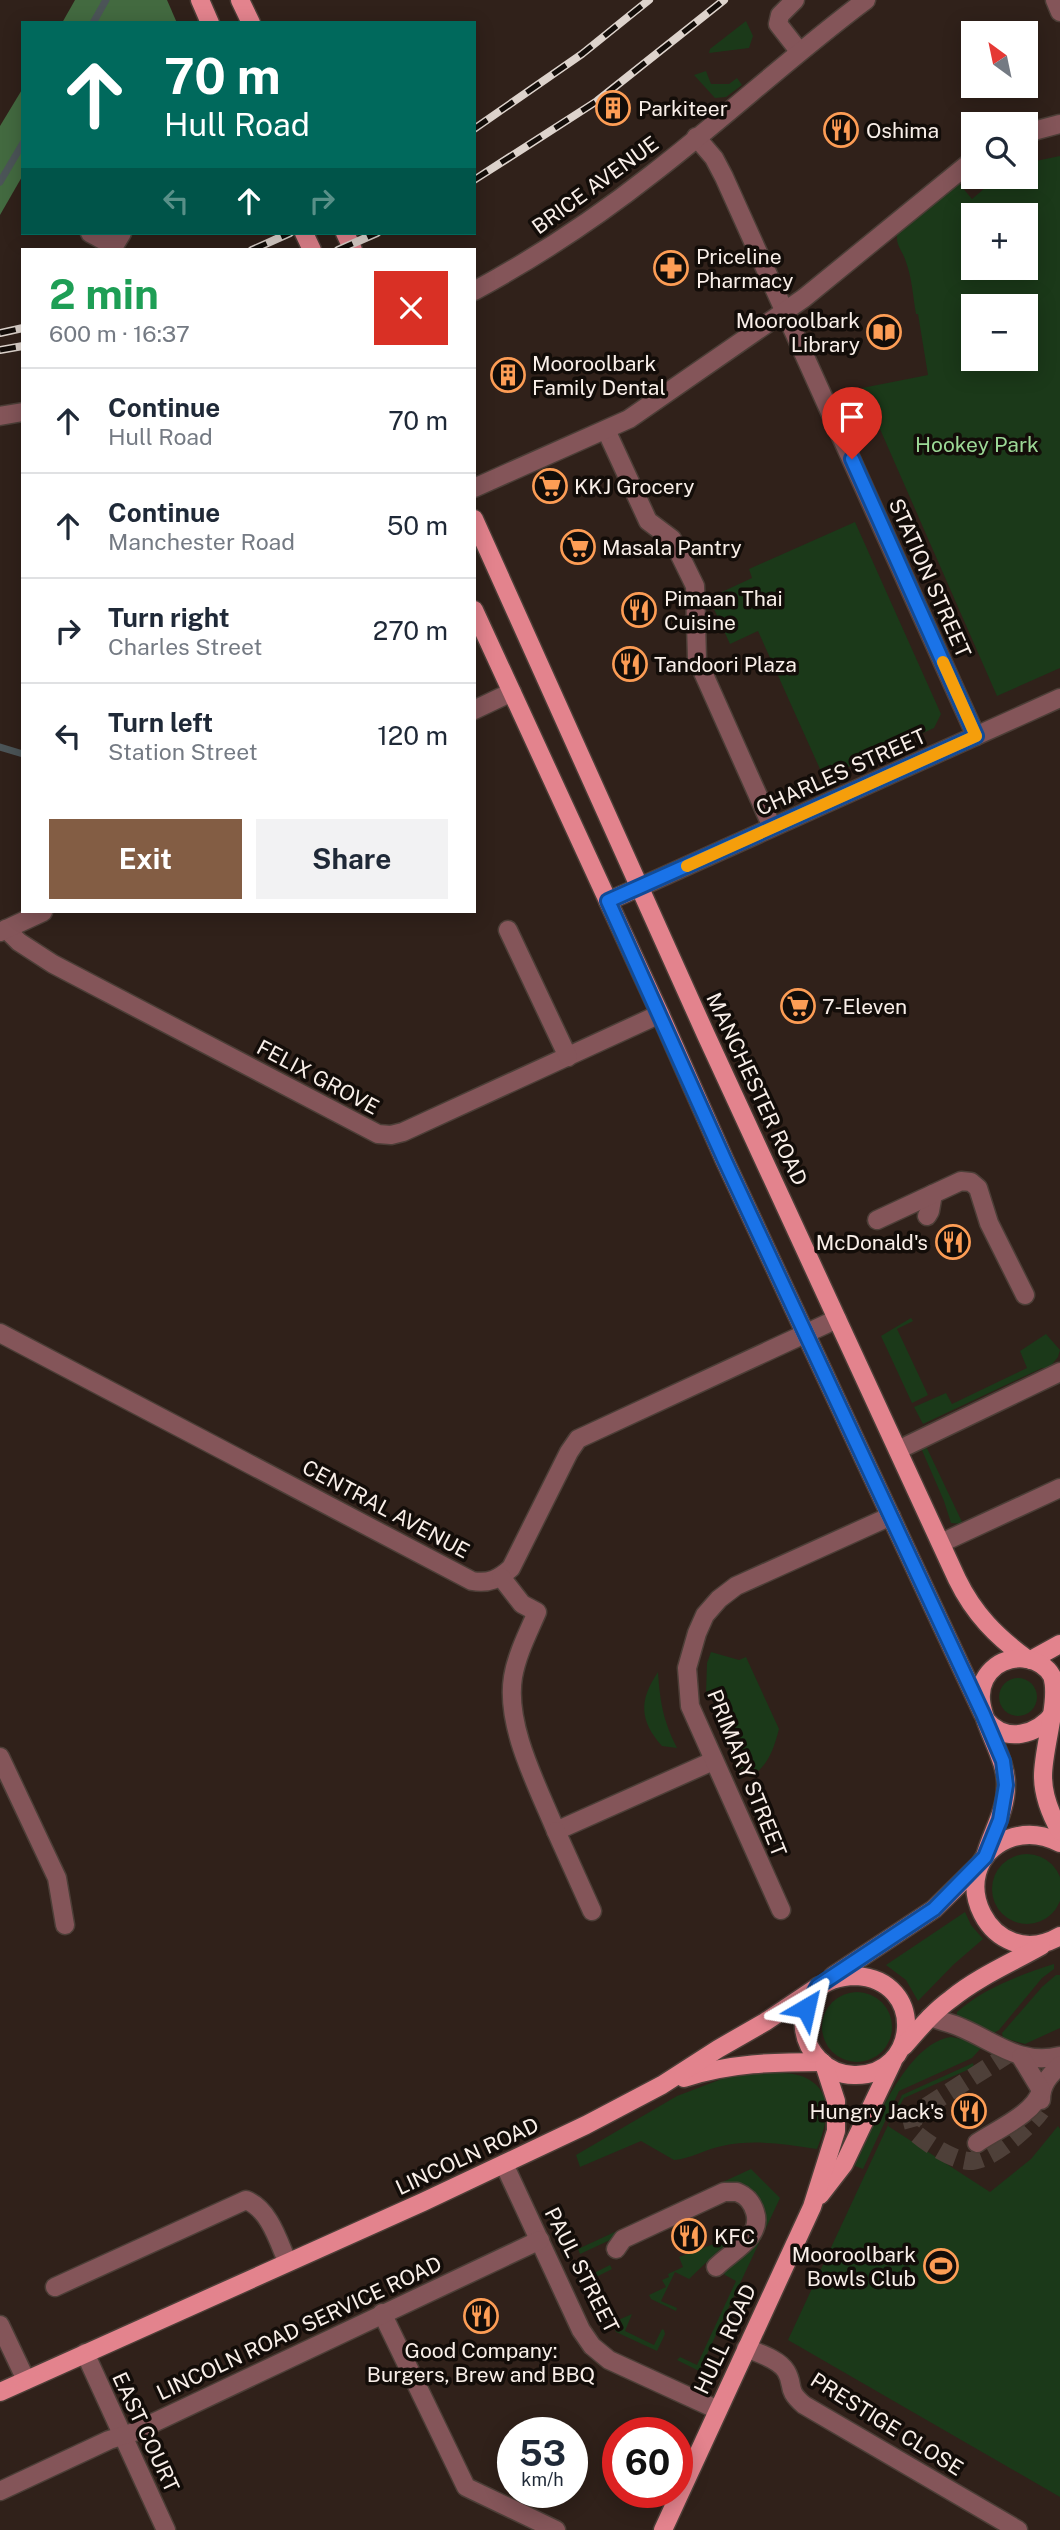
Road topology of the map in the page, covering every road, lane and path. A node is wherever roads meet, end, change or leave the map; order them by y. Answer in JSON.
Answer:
{"nodes":[{"id":1,"x":200,"y":0,"type":"edge"},
{"id":2,"x":240,"y":0,"type":"edge"},
{"id":3,"x":794,"y":0,"type":"edge"},
{"id":4,"x":866,"y":0,"type":"edge"},
{"id":5,"x":1055,"y":0,"type":"edge"},
{"id":6,"x":1060,"y":12,"type":"edge"},
{"id":7,"x":208,"y":21,"type":"edge"},
{"id":8,"x":250,"y":21,"type":"edge"},
{"id":9,"x":799,"y":51,"type":"junction"},
{"id":10,"x":1060,"y":124,"type":"edge"},
{"id":11,"x":1038,"y":130,"type":"edge"},
{"id":12,"x":696,"y":137,"type":"junction"},
{"id":13,"x":961,"y":170,"type":"edge"},
{"id":14,"x":94,"y":235,"type":"edge"},
{"id":15,"x":121,"y":235,"type":"edge"},
{"id":16,"x":476,"y":290,"type":"edge"},
{"id":17,"x":784,"y":311,"type":"junction"},
{"id":18,"x":21,"y":412,"type":"edge"},
{"id":19,"x":0,"y":416,"type":"edge"},
{"id":20,"x":606,"y":430,"type":"junction"},
{"id":21,"x":476,"y":487,"type":"edge"},
{"id":22,"x":476,"y":523,"type":"edge"},
{"id":23,"x":476,"y":614,"type":"edge"},
{"id":24,"x":512,"y":692,"type":"junction"},
{"id":25,"x":1060,"y":698,"type":"edge"},
{"id":26,"x":476,"y":709,"type":"edge"},
{"id":27,"x":976,"y":736,"type":"junction"},
{"id":28,"x":772,"y":827,"type":"junction"},
{"id":29,"x":640,"y":887,"type":"junction"},
{"id":30,"x":608,"y":901,"type":"junction"},
{"id":31,"x":41,"y":913,"type":"edge"},
{"id":32,"x":3,"y":930,"type":"edge"},
{"id":33,"x":508,"y":930,"type":"dead end"},
{"id":34,"x":660,"y":1014,"type":"junction"},
{"id":35,"x":568,"y":1057,"type":"junction"},
{"id":36,"x":933,"y":1194,"type":"junction"},
{"id":37,"x":927,"y":1216,"type":"dead end"},
{"id":38,"x":877,"y":1220,"type":"dead end"},
{"id":39,"x":1025,"y":1295,"type":"dead end"},
{"id":40,"x":837,"y":1319,"type":"junction"},
{"id":41,"x":0,"y":1333,"type":"edge"},
{"id":42,"x":806,"y":1334,"type":"junction"},
{"id":43,"x":1060,"y":1372,"type":"edge"},
{"id":44,"x":898,"y":1450,"type":"junction"},
{"id":45,"x":1060,"y":1488,"type":"edge"},
{"id":46,"x":891,"y":1516,"type":"junction"},
{"id":47,"x":941,"y":1543,"type":"junction"},
{"id":48,"x":501,"y":1577,"type":"junction"},
{"id":49,"x":1060,"y":1644,"type":"edge"},
{"id":50,"x":1029,"y":1659,"type":"junction"},
{"id":51,"x":1057,"y":1703,"type":"edge"},
{"id":52,"x":984,"y":1717,"type":"junction"},
{"id":53,"x":0,"y":1757,"type":"edge"},
{"id":54,"x":713,"y":1761,"type":"junction"},
{"id":55,"x":556,"y":1831,"type":"junction"},
{"id":56,"x":1060,"y":1832,"type":"edge"},
{"id":57,"x":1060,"y":1843,"type":"edge"},
{"id":58,"x":984,"y":1860,"type":"junction"},
{"id":59,"x":780,"y":1910,"type":"dead end"},
{"id":60,"x":592,"y":1911,"type":"dead end"},
{"id":61,"x":65,"y":1925,"type":"dead end"},
{"id":62,"x":1057,"y":1939,"type":"edge"},
{"id":63,"x":821,"y":1984,"type":"junction"},
{"id":64,"x":930,"y":2017,"type":"junction"},
{"id":65,"x":898,"y":2053,"type":"junction"},
{"id":66,"x":1060,"y":2056,"type":"edge"},
{"id":67,"x":1021,"y":2057,"type":"junction"},
{"id":68,"x":823,"y":2063,"type":"junction"},
{"id":69,"x":1060,"y":2065,"type":"edge"},
{"id":70,"x":662,"y":2085,"type":"junction"},
{"id":71,"x":1041,"y":2090,"type":"junction"},
{"id":72,"x":1041,"y":2111,"type":"tunnel mouth"},
{"id":73,"x":977,"y":2143,"type":"dead end"},
{"id":74,"x":504,"y":2164,"type":"junction"},
{"id":75,"x":812,"y":2207,"type":"junction"},
{"id":76,"x":540,"y":2240,"type":"junction"},
{"id":77,"x":616,"y":2249,"type":"dead end"},
{"id":78,"x":287,"y":2261,"type":"junction"},
{"id":79,"x":716,"y":2267,"type":"dead end"},
{"id":80,"x":55,"y":2287,"type":"dead end"},
{"id":81,"x":382,"y":2313,"type":"junction"},
{"id":82,"x":0,"y":2325,"type":"edge"},
{"id":83,"x":746,"y":2348,"type":"junction"},
{"id":84,"x":85,"y":2353,"type":"junction"},
{"id":85,"x":26,"y":2380,"type":"junction"},
{"id":86,"x":0,"y":2392,"type":"edge"},
{"id":87,"x":718,"y":2410,"type":"junction"},
{"id":88,"x":122,"y":2436,"type":"junction"},
{"id":89,"x":0,"y":2491,"type":"edge"},
{"id":90,"x":166,"y":2530,"type":"edge"},
{"id":91,"x":556,"y":2530,"type":"edge"},
{"id":92,"x":663,"y":2530,"type":"edge"},
{"id":93,"x":1018,"y":2530,"type":"edge"}],
"edges":[{"from":1,"to":7,"type":"main road"},
{"from":2,"to":8,"type":"main road"},
{"from":3,"to":9,"type":"street"},
{"from":4,"to":9,"type":"street","name":"BRICE AVENUE"},
{"from":5,"to":6,"type":"street"},
{"from":9,"to":12,"type":"street","name":"BRICE AVENUE"},
{"from":10,"to":11,"type":"street"},
{"from":12,"to":16,"type":"street","name":"BRICE AVENUE"},
{"from":12,"to":17,"type":"street","name":"STATION STREET"},
{"from":13,"to":17,"type":"street"},
{"from":14,"to":15,"type":"street"},
{"from":17,"to":20,"type":"street"},
{"from":17,"to":27,"type":"street","name":"STATION STREET"},
{"from":18,"to":19,"type":"street"},
{"from":20,"to":21,"type":"street"},
{"from":20,"to":28,"type":"street"},
{"from":22,"to":29,"type":"main road","name":"MANCHESTER ROAD"},
{"from":23,"to":24,"type":"main road"},
{"from":24,"to":26,"type":"street"},
{"from":24,"to":30,"type":"main road"},
{"from":25,"to":27,"type":"street","name":"CHARLES STREET"},
{"from":27,"to":28,"type":"street","name":"CHARLES STREET"},
{"from":28,"to":29,"type":"street","name":"CHARLES STREET"},
{"from":29,"to":30,"type":"main road"},
{"from":29,"to":40,"type":"main road","name":"MANCHESTER ROAD"},
{"from":30,"to":34,"type":"main road"},
{"from":31,"to":32,"type":"street"},
{"from":32,"to":35,"type":"street","name":"FELIX GROVE"},
{"from":33,"to":35,"type":"street"},
{"from":34,"to":35,"type":"street","name":"FELIX GROVE"},
{"from":34,"to":42,"type":"main road"},
{"from":36,"to":37,"type":"street"},
{"from":36,"to":38,"type":"street"},
{"from":36,"to":39,"type":"street"},
{"from":40,"to":42,"type":"street"},
{"from":40,"to":44,"type":"main road","name":"MANCHESTER ROAD"},
{"from":41,"to":48,"type":"street","name":"CENTRAL AVENUE"},
{"from":42,"to":46,"type":"main road"},
{"from":42,"to":48,"type":"street"},
{"from":43,"to":44,"type":"street"},
{"from":44,"to":47,"type":"main road","name":"MANCHESTER ROAD"},
{"from":45,"to":47,"type":"street"},
{"from":46,"to":52,"type":"main road"},
{"from":46,"to":54,"type":"street","name":"PRIMARY STREET"},
{"from":47,"to":50,"type":"main road","name":"MANCHESTER ROAD"},
{"from":48,"to":55,"type":"street"},
{"from":49,"to":50,"type":"main road"},
{"from":50,"to":51,"type":"main road"},
{"from":50,"to":52,"type":"main road"},
{"from":51,"to":52,"type":"main road"},
{"from":51,"to":56,"type":"main road"},
{"from":52,"to":58,"type":"main road"},
{"from":53,"to":61,"type":"street"},
{"from":54,"to":55,"type":"street"},
{"from":54,"to":59,"type":"street","name":"PRIMARY STREET"},
{"from":55,"to":60,"type":"street"},
{"from":57,"to":58,"type":"main road"},
{"from":58,"to":62,"type":"main road"},
{"from":58,"to":63,"type":"main road"},
{"from":62,"to":64,"type":"main road","name":"HULL ROAD"},
{"from":63,"to":65,"type":"main road"},
{"from":63,"to":68,"type":"main road"},
{"from":63,"to":70,"type":"main road","name":"LINCOLN ROAD"},
{"from":64,"to":65,"type":"main road","name":"HULL ROAD"},
{"from":64,"to":67,"type":"street"},
{"from":65,"to":68,"type":"main road"},
{"from":65,"to":75,"type":"main road","name":"HULL ROAD"},
{"from":66,"to":67,"type":"street"},
{"from":67,"to":71,"type":"street"},
{"from":68,"to":70,"type":"main road","name":"LINCOLN ROAD"},
{"from":68,"to":75,"type":"main road","name":"HULL ROAD"},
{"from":69,"to":71,"type":"street"},
{"from":70,"to":74,"type":"main road","name":"LINCOLN ROAD"},
{"from":71,"to":72,"type":"street"},
{"from":71,"to":73,"type":"street"},
{"from":74,"to":76,"type":"street","name":"PAUL STREET"},
{"from":74,"to":78,"type":"main road","name":"LINCOLN ROAD"},
{"from":75,"to":83,"type":"main road","name":"HULL ROAD"},
{"from":76,"to":81,"type":"street","name":"LINCOLN ROAD SERVICE ROAD"},
{"from":76,"to":87,"type":"street","name":"PAUL STREET"},
{"from":77,"to":79,"type":"street"},
{"from":78,"to":80,"type":"street"},
{"from":78,"to":84,"type":"main road","name":"LINCOLN ROAD"},
{"from":81,"to":88,"type":"street","name":"LINCOLN ROAD SERVICE ROAD"},
{"from":81,"to":91,"type":"street"},
{"from":82,"to":85,"type":"street"},
{"from":83,"to":87,"type":"main road","name":"HULL ROAD"},
{"from":83,"to":93,"type":"street","name":"PRESTIGE CLOSE"},
{"from":84,"to":85,"type":"main road","name":"LINCOLN ROAD"},
{"from":84,"to":88,"type":"street","name":"EAST COURT"},
{"from":85,"to":86,"type":"main road","name":"LINCOLN ROAD"},
{"from":87,"to":92,"type":"main road","name":"HULL ROAD"},
{"from":88,"to":89,"type":"street","name":"LINCOLN ROAD SERVICE ROAD"},
{"from":88,"to":90,"type":"street","name":"EAST COURT"}]}
